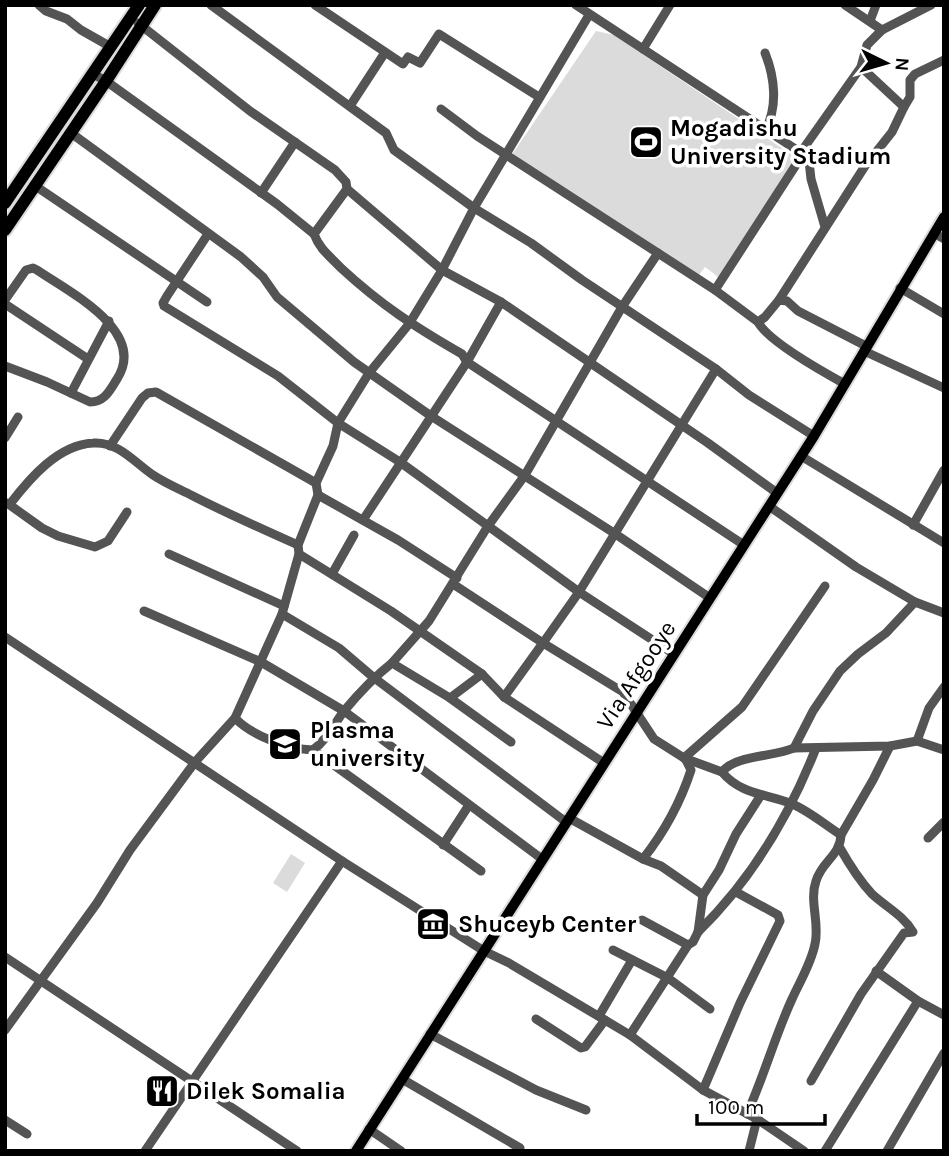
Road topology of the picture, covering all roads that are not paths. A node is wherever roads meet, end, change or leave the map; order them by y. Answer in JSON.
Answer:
{"nodes":[{"id":1,"x":39,"y":5,"type":"edge"},
{"id":2,"x":139,"y":5,"type":"edge"},
{"id":3,"x":155,"y":5,"type":"edge"},
{"id":4,"x":211,"y":5,"type":"edge"},
{"id":5,"x":315,"y":5,"type":"edge"},
{"id":6,"x":576,"y":5,"type":"edge"},
{"id":7,"x":670,"y":5,"type":"edge"},
{"id":8,"x":845,"y":5,"type":"edge"},
{"id":9,"x":876,"y":5,"type":"edge"},
{"id":10,"x":931,"y":5,"type":"edge"},
{"id":11,"x":589,"y":15,"type":"junction"},
{"id":12,"x":128,"y":21,"type":"junction"},
{"id":13,"x":870,"y":21,"type":"junction"},
{"id":14,"x":142,"y":24,"type":"junction"},
{"id":15,"x":882,"y":30,"type":"junction"},
{"id":16,"x":111,"y":47,"type":"junction"},
{"id":17,"x":643,"y":49,"type":"junction"},
{"id":18,"x":765,"y":53,"type":"dead end"},
{"id":19,"x":384,"y":54,"type":"junction"},
{"id":20,"x":944,"y":60,"type":"edge"},
{"id":21,"x":861,"y":67,"type":"junction"},
{"id":22,"x":93,"y":74,"type":"junction"},
{"id":23,"x":106,"y":82,"type":"junction"},
{"id":24,"x":539,"y":97,"type":"junction"},
{"id":25,"x":350,"y":106,"type":"junction"},
{"id":26,"x":904,"y":107,"type":"junction"},
{"id":27,"x":441,"y":109,"type":"dead end"},
{"id":28,"x":765,"y":131,"type":"junction"},
{"id":29,"x":71,"y":133,"type":"junction"},
{"id":30,"x":295,"y":142,"type":"junction"},
{"id":31,"x":802,"y":153,"type":"junction"},
{"id":32,"x":505,"y":155,"type":"junction"},
{"id":33,"x":34,"y":185,"type":"junction"},
{"id":34,"x":346,"y":189,"type":"junction"},
{"id":35,"x":261,"y":193,"type":"junction"},
{"id":36,"x":5,"y":203,"type":"edge"},
{"id":37,"x":474,"y":208,"type":"junction"},
{"id":38,"x":944,"y":217,"type":"edge"},
{"id":39,"x":7,"y":223,"type":"edge"},
{"id":40,"x":825,"y":227,"type":"junction"},
{"id":41,"x":208,"y":234,"type":"junction"},
{"id":42,"x":314,"y":234,"type":"junction"},
{"id":43,"x":939,"y":236,"type":"edge"},
{"id":44,"x":658,"y":253,"type":"junction"},
{"id":45,"x":442,"y":270,"type":"junction"},
{"id":46,"x":176,"y":283,"type":"junction"},
{"id":47,"x":900,"y":288,"type":"junction"},
{"id":48,"x":715,"y":290,"type":"junction"},
{"id":49,"x":779,"y":300,"type":"junction"},
{"id":50,"x":5,"y":302,"type":"edge"},
{"id":51,"x":207,"y":302,"type":"dead end"},
{"id":52,"x":501,"y":302,"type":"junction"},
{"id":53,"x":622,"y":307,"type":"junction"},
{"id":54,"x":944,"y":314,"type":"edge"},
{"id":55,"x":109,"y":321,"type":"junction"},
{"id":56,"x":758,"y":322,"type":"junction"},
{"id":57,"x":409,"y":324,"type":"junction"},
{"id":58,"x":865,"y":348,"type":"junction"},
{"id":59,"x":88,"y":359,"type":"junction"},
{"id":60,"x":467,"y":362,"type":"junction"},
{"id":61,"x":590,"y":362,"type":"junction"},
{"id":62,"x":5,"y":366,"type":"edge"},
{"id":63,"x":716,"y":369,"type":"junction"},
{"id":64,"x":369,"y":373,"type":"junction"},
{"id":65,"x":845,"y":384,"type":"junction"},
{"id":66,"x":944,"y":388,"type":"edge"},
{"id":67,"x":71,"y":393,"type":"junction"},
{"id":68,"x":431,"y":416,"type":"junction"},
{"id":69,"x":18,"y":417,"type":"dead end"},
{"id":70,"x":555,"y":420,"type":"junction"},
{"id":71,"x":338,"y":423,"type":"junction"},
{"id":72,"x":682,"y":426,"type":"junction"},
{"id":73,"x":814,"y":436,"type":"junction"},
{"id":74,"x":5,"y":438,"type":"edge"},
{"id":75,"x":110,"y":446,"type":"junction"},
{"id":76,"x":801,"y":456,"type":"junction"},
{"id":77,"x":400,"y":462,"type":"junction"},
{"id":78,"x":944,"y":471,"type":"edge"},
{"id":79,"x":525,"y":475,"type":"junction"},
{"id":80,"x":647,"y":480,"type":"junction"},
{"id":81,"x":316,"y":483,"type":"junction"},
{"id":82,"x":777,"y":493,"type":"junction"},
{"id":83,"x":318,"y":495,"type":"junction"},
{"id":84,"x":8,"y":504,"type":"edge"},
{"id":85,"x":769,"y":506,"type":"junction"},
{"id":86,"x":127,"y":512,"type":"dead end"},
{"id":87,"x":363,"y":520,"type":"junction"},
{"id":88,"x":912,"y":525,"type":"junction"},
{"id":89,"x":488,"y":526,"type":"junction"},
{"id":90,"x":614,"y":533,"type":"junction"},
{"id":91,"x":355,"y":535,"type":"dead end"},
{"id":92,"x":944,"y":543,"type":"edge"},
{"id":93,"x":744,"y":545,"type":"junction"},
{"id":94,"x":298,"y":550,"type":"junction"},
{"id":95,"x":169,"y":554,"type":"dead end"},
{"id":96,"x":332,"y":574,"type":"junction"},
{"id":97,"x":455,"y":581,"type":"junction"},
{"id":98,"x":825,"y":586,"type":"dead end"},
{"id":99,"x":579,"y":592,"type":"junction"},
{"id":100,"x":710,"y":598,"type":"junction"},
{"id":101,"x":915,"y":602,"type":"junction"},
{"id":102,"x":283,"y":610,"type":"junction"},
{"id":103,"x":144,"y":611,"type":"dead end"},
{"id":104,"x":944,"y":612,"type":"edge"},
{"id":105,"x":421,"y":633,"type":"junction"},
{"id":106,"x":5,"y":637,"type":"edge"},
{"id":107,"x":543,"y":643,"type":"junction"},
{"id":108,"x":674,"y":654,"type":"junction"},
{"id":109,"x":261,"y":662,"type":"junction"},
{"id":110,"x":392,"y":663,"type":"junction"},
{"id":111,"x":482,"y":674,"type":"junction"},
{"id":112,"x":373,"y":677,"type":"junction"},
{"id":113,"x":944,"y":687,"type":"edge"},
{"id":114,"x":504,"y":696,"type":"junction"},
{"id":115,"x":450,"y":698,"type":"junction"},
{"id":116,"x":344,"y":711,"type":"junction"},
{"id":117,"x":637,"y":712,"type":"junction"},
{"id":118,"x":235,"y":718,"type":"junction"},
{"id":119,"x":917,"y":741,"type":"junction"},
{"id":120,"x":510,"y":742,"type":"dead end"},
{"id":121,"x":890,"y":746,"type":"junction"},
{"id":122,"x":794,"y":748,"type":"junction"},
{"id":123,"x":816,"y":748,"type":"junction"},
{"id":124,"x":313,"y":750,"type":"junction"},
{"id":125,"x":944,"y":750,"type":"edge"},
{"id":126,"x":684,"y":758,"type":"junction"},
{"id":127,"x":195,"y":762,"type":"junction"},
{"id":128,"x":604,"y":763,"type":"junction"},
{"id":129,"x":722,"y":772,"type":"junction"},
{"id":130,"x":761,"y":795,"type":"junction"},
{"id":131,"x":792,"y":804,"type":"junction"},
{"id":132,"x":469,"y":805,"type":"junction"},
{"id":133,"x":567,"y":820,"type":"junction"},
{"id":134,"x":944,"y":822,"type":"edge"},
{"id":135,"x":841,"y":835,"type":"junction"},
{"id":136,"x":928,"y":838,"type":"dead end"},
{"id":137,"x":443,"y":845,"type":"junction"},
{"id":138,"x":840,"y":848,"type":"junction"},
{"id":139,"x":542,"y":859,"type":"junction"},
{"id":140,"x":643,"y":859,"type":"junction"},
{"id":141,"x":342,"y":860,"type":"junction"},
{"id":142,"x":481,"y":871,"type":"dead end"},
{"id":143,"x":736,"y":892,"type":"junction"},
{"id":144,"x":703,"y":895,"type":"junction"},
{"id":145,"x":642,"y":920,"type":"dead end"},
{"id":146,"x":698,"y":932,"type":"junction"},
{"id":147,"x":688,"y":946,"type":"junction"},
{"id":148,"x":613,"y":950,"type":"dead end"},
{"id":149,"x":484,"y":951,"type":"junction"},
{"id":150,"x":6,"y":960,"type":"edge"},
{"id":151,"x":632,"y":960,"type":"junction"},
{"id":152,"x":877,"y":971,"type":"junction"},
{"id":153,"x":668,"y":978,"type":"junction"},
{"id":154,"x":41,"y":979,"type":"junction"},
{"id":155,"x":918,"y":1001,"type":"junction"},
{"id":156,"x":710,"y":1009,"type":"dead end"},
{"id":157,"x":944,"y":1016,"type":"edge"},
{"id":158,"x":602,"y":1018,"type":"junction"},
{"id":159,"x":536,"y":1019,"type":"dead end"},
{"id":160,"x":5,"y":1030,"type":"edge"},
{"id":161,"x":430,"y":1034,"type":"junction"},
{"id":162,"x":630,"y":1035,"type":"junction"},
{"id":163,"x":944,"y":1054,"type":"edge"},
{"id":164,"x":402,"y":1079,"type":"junction"},
{"id":165,"x":192,"y":1081,"type":"junction"},
{"id":166,"x":811,"y":1082,"type":"dead end"},
{"id":167,"x":703,"y":1090,"type":"junction"},
{"id":168,"x":586,"y":1110,"type":"dead end"},
{"id":169,"x":747,"y":1114,"type":"junction"},
{"id":170,"x":757,"y":1119,"type":"junction"},
{"id":171,"x":5,"y":1120,"type":"edge"},
{"id":172,"x":369,"y":1129,"type":"junction"},
{"id":173,"x":27,"y":1134,"type":"dead end"},
{"id":174,"x":520,"y":1148,"type":"dead end"},
{"id":175,"x":145,"y":1151,"type":"edge"},
{"id":176,"x":297,"y":1151,"type":"edge"},
{"id":177,"x":356,"y":1151,"type":"edge"},
{"id":178,"x":401,"y":1151,"type":"edge"},
{"id":179,"x":749,"y":1151,"type":"edge"},
{"id":180,"x":804,"y":1151,"type":"edge"},
{"id":181,"x":825,"y":1151,"type":"edge"},
{"id":182,"x":887,"y":1151,"type":"edge"}],
"edges":[{"from":1,"to":16,"type":"street"},
{"from":2,"to":12,"type":"highway"},
{"from":3,"to":14,"type":"highway"},
{"from":4,"to":25,"type":"street"},
{"from":5,"to":19,"type":"street"},
{"from":6,"to":11,"type":"street"},
{"from":7,"to":17,"type":"street"},
{"from":8,"to":13,"type":"street"},
{"from":9,"to":13,"type":"street"},
{"from":10,"to":15,"type":"street"},
{"from":11,"to":17,"type":"street"},
{"from":11,"to":24,"type":"street"},
{"from":12,"to":14,"type":"street"},
{"from":12,"to":16,"type":"highway"},
{"from":13,"to":15,"type":"street"},
{"from":14,"to":23,"type":"highway"},
{"from":14,"to":30,"type":"street"},
{"from":15,"to":21,"type":"street"},
{"from":16,"to":22,"type":"highway"},
{"from":17,"to":28,"type":"street"},
{"from":18,"to":28,"type":"street"},
{"from":19,"to":24,"type":"street"},
{"from":19,"to":25,"type":"street"},
{"from":20,"to":26,"type":"street"},
{"from":21,"to":26,"type":"street"},
{"from":21,"to":31,"type":"street"},
{"from":22,"to":23,"type":"street"},
{"from":22,"to":36,"type":"highway"},
{"from":23,"to":29,"type":"highway"},
{"from":23,"to":35,"type":"street"},
{"from":24,"to":32,"type":"street"},
{"from":25,"to":37,"type":"street"},
{"from":26,"to":40,"type":"street"},
{"from":27,"to":32,"type":"street"},
{"from":28,"to":31,"type":"street"},
{"from":29,"to":33,"type":"highway"},
{"from":29,"to":41,"type":"street"},
{"from":30,"to":34,"type":"street"},
{"from":30,"to":35,"type":"street"},
{"from":31,"to":40,"type":"street"},
{"from":31,"to":48,"type":"street"},
{"from":32,"to":37,"type":"street"},
{"from":32,"to":44,"type":"street"},
{"from":33,"to":39,"type":"highway"},
{"from":33,"to":46,"type":"street"},
{"from":34,"to":42,"type":"street"},
{"from":34,"to":45,"type":"street"},
{"from":35,"to":42,"type":"street"},
{"from":37,"to":45,"type":"street"},
{"from":37,"to":53,"type":"street"},
{"from":38,"to":43,"type":"main road","name":"Via Afgooye"},
{"from":40,"to":49,"type":"street"},
{"from":41,"to":46,"type":"street"},
{"from":41,"to":64,"type":"street"},
{"from":42,"to":57,"type":"street"},
{"from":43,"to":47,"type":"main road","name":"Via Afgooye"},
{"from":44,"to":48,"type":"street"},
{"from":44,"to":53,"type":"street"},
{"from":45,"to":52,"type":"street"},
{"from":45,"to":57,"type":"street"},
{"from":46,"to":51,"type":"street"},
{"from":46,"to":71,"type":"street"},
{"from":47,"to":54,"type":"street"},
{"from":47,"to":58,"type":"main road","name":"Via Afgooye"},
{"from":48,"to":56,"type":"street"},
{"from":49,"to":56,"type":"street"},
{"from":49,"to":58,"type":"street"},
{"from":50,"to":55,"type":"street"},
{"from":50,"to":59,"type":"street"},
{"from":52,"to":60,"type":"street"},
{"from":52,"to":61,"type":"street"},
{"from":53,"to":61,"type":"street"},
{"from":53,"to":63,"type":"street"},
{"from":55,"to":59,"type":"street"},
{"from":55,"to":67,"type":"street"},
{"from":56,"to":65,"type":"street"},
{"from":57,"to":60,"type":"street"},
{"from":57,"to":64,"type":"street"},
{"from":58,"to":65,"type":"main road","name":"Via Afgooye"},
{"from":58,"to":66,"type":"street"},
{"from":59,"to":67,"type":"street"},
{"from":60,"to":68,"type":"street"},
{"from":60,"to":70,"type":"street"},
{"from":61,"to":70,"type":"street"},
{"from":61,"to":72,"type":"street"},
{"from":62,"to":67,"type":"street"},
{"from":63,"to":72,"type":"street"},
{"from":63,"to":73,"type":"street"},
{"from":64,"to":68,"type":"street"},
{"from":64,"to":71,"type":"street"},
{"from":65,"to":73,"type":"main road","name":"Via Afgooye"},
{"from":68,"to":77,"type":"street"},
{"from":68,"to":79,"type":"street"},
{"from":69,"to":74,"type":"street"},
{"from":70,"to":79,"type":"street"},
{"from":70,"to":80,"type":"street"},
{"from":71,"to":77,"type":"street"},
{"from":71,"to":81,"type":"street"},
{"from":72,"to":80,"type":"street"},
{"from":72,"to":82,"type":"street"},
{"from":73,"to":76,"type":"main road","name":"Via Afgooye"},
{"from":75,"to":81,"type":"street"},
{"from":75,"to":84,"type":"street"},
{"from":75,"to":94,"type":"street"},
{"from":76,"to":82,"type":"main road","name":"Via Afgooye"},
{"from":76,"to":88,"type":"street"},
{"from":77,"to":87,"type":"street"},
{"from":77,"to":89,"type":"street"},
{"from":78,"to":88,"type":"street"},
{"from":79,"to":89,"type":"street"},
{"from":79,"to":90,"type":"street"},
{"from":80,"to":90,"type":"street"},
{"from":80,"to":93,"type":"street"},
{"from":81,"to":83,"type":"street"},
{"from":82,"to":85,"type":"main road","name":"Via Afgooye"},
{"from":83,"to":87,"type":"street"},
{"from":83,"to":94,"type":"street"},
{"from":84,"to":86,"type":"street"},
{"from":85,"to":93,"type":"main road","name":"Via Afgooye"},
{"from":85,"to":101,"type":"street"},
{"from":87,"to":97,"type":"street"},
{"from":88,"to":92,"type":"street"},
{"from":89,"to":97,"type":"street"},
{"from":89,"to":99,"type":"street"},
{"from":90,"to":99,"type":"street"},
{"from":90,"to":100,"type":"street"},
{"from":91,"to":96,"type":"street"},
{"from":93,"to":100,"type":"main road","name":"Via Afgooye"},
{"from":94,"to":96,"type":"street"},
{"from":94,"to":102,"type":"street"},
{"from":95,"to":102,"type":"street"},
{"from":96,"to":105,"type":"street"},
{"from":97,"to":105,"type":"street"},
{"from":97,"to":107,"type":"street"},
{"from":98,"to":126,"type":"street"},
{"from":99,"to":107,"type":"street"},
{"from":99,"to":108,"type":"street"},
{"from":100,"to":108,"type":"main road","name":"Via Afgooye"},
{"from":101,"to":104,"type":"street"},
{"from":101,"to":122,"type":"street"},
{"from":102,"to":109,"type":"street"},
{"from":102,"to":112,"type":"street"},
{"from":103,"to":109,"type":"street"},
{"from":105,"to":110,"type":"street"},
{"from":105,"to":111,"type":"street"},
{"from":106,"to":127,"type":"street"},
{"from":107,"to":114,"type":"street"},
{"from":107,"to":117,"type":"street"},
{"from":108,"to":117,"type":"main road","name":"Via Afgooye"},
{"from":109,"to":116,"type":"street"},
{"from":109,"to":118,"type":"street"},
{"from":110,"to":112,"type":"street"},
{"from":110,"to":115,"type":"street"},
{"from":111,"to":114,"type":"street"},
{"from":111,"to":115,"type":"street"},
{"from":112,"to":116,"type":"street"},
{"from":112,"to":133,"type":"street"},
{"from":113,"to":119,"type":"street"},
{"from":114,"to":128,"type":"street"},
{"from":115,"to":120,"type":"street"},
{"from":116,"to":124,"type":"street"},
{"from":116,"to":132,"type":"street"},
{"from":117,"to":126,"type":"street"},
{"from":117,"to":128,"type":"main road","name":"Via Afgooye"},
{"from":118,"to":124,"type":"street"},
{"from":118,"to":127,"type":"street"},
{"from":119,"to":121,"type":"street"},
{"from":119,"to":125,"type":"street"},
{"from":121,"to":123,"type":"street"},
{"from":121,"to":135,"type":"street"},
{"from":122,"to":123,"type":"street"},
{"from":122,"to":129,"type":"street"},
{"from":123,"to":131,"type":"street"},
{"from":124,"to":137,"type":"street"},
{"from":126,"to":129,"type":"street"},
{"from":126,"to":140,"type":"street"},
{"from":127,"to":141,"type":"street"},
{"from":127,"to":154,"type":"street"},
{"from":128,"to":133,"type":"main road","name":"Via Afgooye"},
{"from":129,"to":130,"type":"street"},
{"from":130,"to":131,"type":"street"},
{"from":130,"to":144,"type":"street"},
{"from":131,"to":135,"type":"street"},
{"from":131,"to":143,"type":"street"},
{"from":132,"to":137,"type":"street"},
{"from":132,"to":139,"type":"street"},
{"from":133,"to":139,"type":"main road","name":"Via Afgooye"},
{"from":133,"to":140,"type":"street"},
{"from":134,"to":136,"type":"street"},
{"from":135,"to":138,"type":"street"},
{"from":137,"to":142,"type":"street"},
{"from":138,"to":152,"type":"street"},
{"from":138,"to":169,"type":"street"},
{"from":139,"to":149,"type":"main road","name":"Via Afgooye"},
{"from":140,"to":144,"type":"street"},
{"from":141,"to":149,"type":"street"},
{"from":141,"to":165,"type":"street"},
{"from":143,"to":146,"type":"street"},
{"from":143,"to":167,"type":"street"},
{"from":144,"to":146,"type":"street"},
{"from":145,"to":147,"type":"street"},
{"from":146,"to":147,"type":"street"},
{"from":147,"to":153,"type":"street"},
{"from":148,"to":151,"type":"street"},
{"from":149,"to":158,"type":"street"},
{"from":149,"to":161,"type":"main road","name":"Via Afgooye"},
{"from":150,"to":154,"type":"street"},
{"from":151,"to":153,"type":"street"},
{"from":151,"to":158,"type":"street"},
{"from":152,"to":155,"type":"street"},
{"from":152,"to":166,"type":"street"},
{"from":153,"to":156,"type":"street"},
{"from":153,"to":162,"type":"street"},
{"from":154,"to":160,"type":"street"},
{"from":154,"to":165,"type":"street"},
{"from":155,"to":157,"type":"street"},
{"from":155,"to":181,"type":"street"},
{"from":158,"to":159,"type":"street"},
{"from":158,"to":162,"type":"street"},
{"from":161,"to":164,"type":"main road","name":"Via Afgooye"},
{"from":161,"to":168,"type":"street"},
{"from":162,"to":167,"type":"street"},
{"from":163,"to":182,"type":"street"},
{"from":164,"to":172,"type":"main road","name":"Via Afgooye"},
{"from":164,"to":174,"type":"street"},
{"from":165,"to":175,"type":"street"},
{"from":165,"to":176,"type":"street"},
{"from":167,"to":169,"type":"street"},
{"from":169,"to":170,"type":"street"},
{"from":170,"to":179,"type":"street"},
{"from":170,"to":180,"type":"street"},
{"from":171,"to":173,"type":"street"},
{"from":172,"to":177,"type":"main road","name":"Via Afgooye"},
{"from":172,"to":178,"type":"street"}]}
